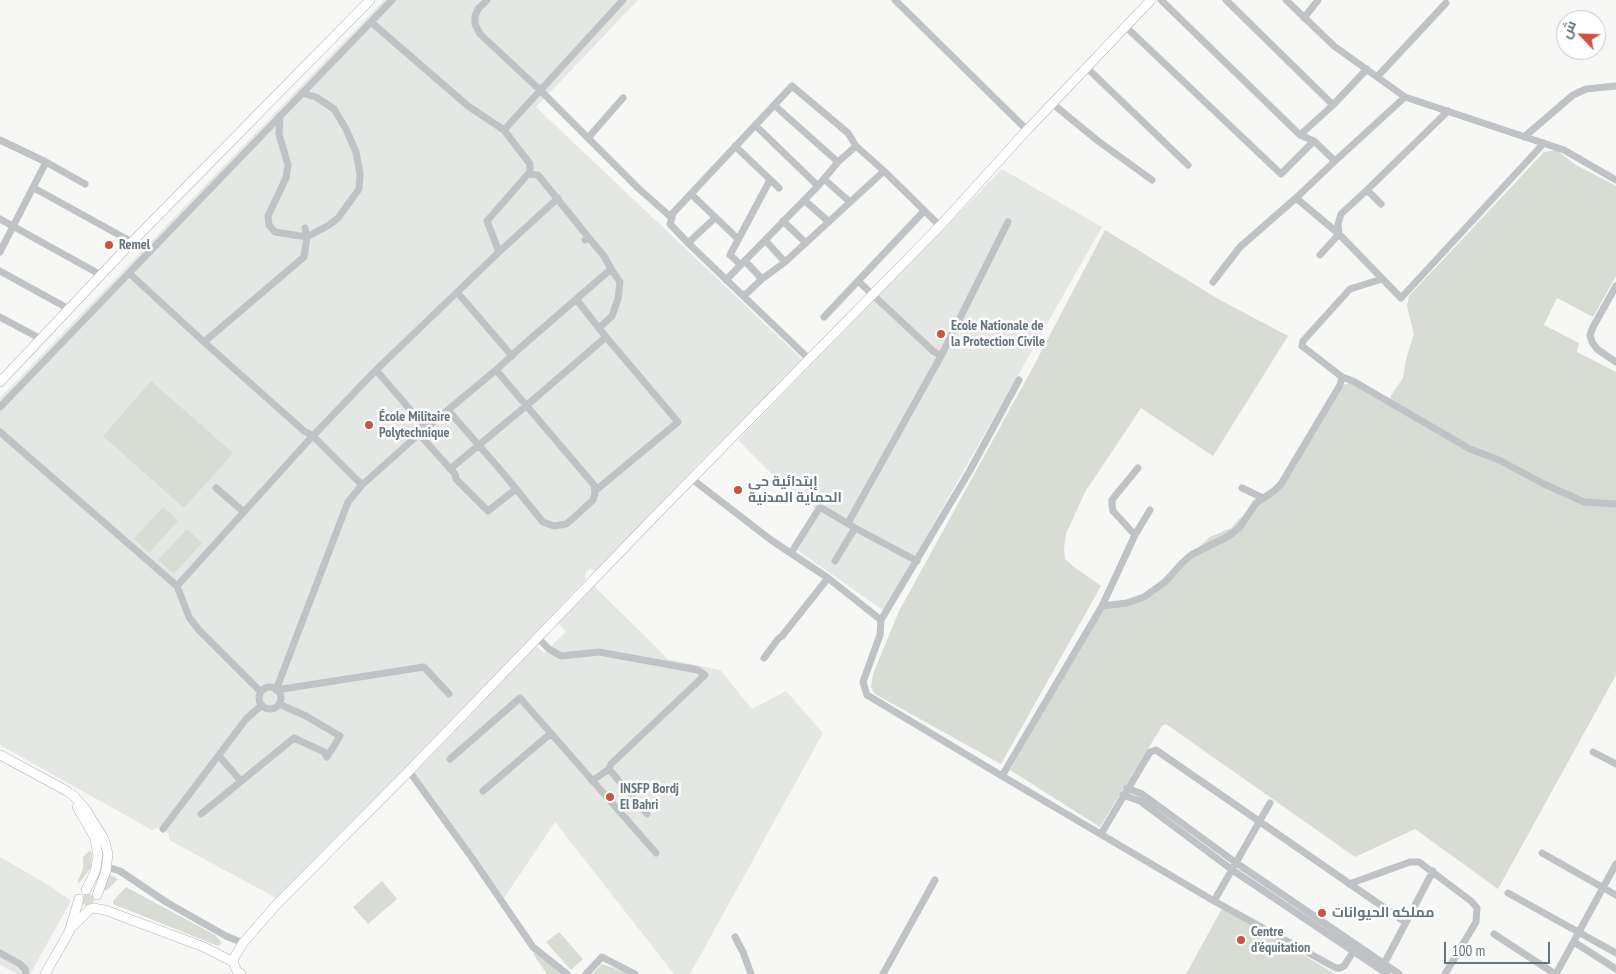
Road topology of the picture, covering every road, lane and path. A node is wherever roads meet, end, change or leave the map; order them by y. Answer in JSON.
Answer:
{"nodes":[{"id":1,"x":370,"y":0,"type":"edge"},
{"id":2,"x":392,"y":0,"type":"edge"},
{"id":3,"x":487,"y":0,"type":"edge"},
{"id":4,"x":623,"y":0,"type":"edge"},
{"id":5,"x":895,"y":0,"type":"edge"},
{"id":6,"x":1151,"y":0,"type":"edge"},
{"id":7,"x":1161,"y":0,"type":"edge"},
{"id":8,"x":1226,"y":0,"type":"edge"},
{"id":9,"x":1286,"y":0,"type":"edge"},
{"id":10,"x":1318,"y":0,"type":"edge"},
{"id":11,"x":1446,"y":3,"type":"dead end"},
{"id":12,"x":1304,"y":18,"type":"junction"},
{"id":13,"x":371,"y":22,"type":"junction"},
{"id":14,"x":1125,"y":26,"type":"junction"},
{"id":15,"x":1086,"y":67,"type":"junction"},
{"id":16,"x":1366,"y":69,"type":"junction"},
{"id":17,"x":1377,"y":77,"type":"junction"},
{"id":18,"x":1616,"y":86,"type":"edge"},
{"id":19,"x":540,"y":90,"type":"junction"},
{"id":20,"x":302,"y":93,"type":"junction"},
{"id":21,"x":1405,"y":97,"type":"junction"},
{"id":22,"x":623,"y":98,"type":"dead end"},
{"id":23,"x":1053,"y":104,"type":"junction"},
{"id":24,"x":774,"y":105,"type":"junction"},
{"id":25,"x":1333,"y":105,"type":"junction"},
{"id":26,"x":1448,"y":111,"type":"junction"},
{"id":27,"x":280,"y":116,"type":"junction"},
{"id":28,"x":755,"y":125,"type":"junction"},
{"id":29,"x":504,"y":130,"type":"junction"},
{"id":30,"x":1027,"y":130,"type":"junction"},
{"id":31,"x":1300,"y":135,"type":"junction"},
{"id":32,"x":1524,"y":137,"type":"junction"},
{"id":33,"x":588,"y":138,"type":"junction"},
{"id":34,"x":0,"y":140,"type":"edge"},
{"id":35,"x":1314,"y":141,"type":"junction"},
{"id":36,"x":1544,"y":143,"type":"junction"},
{"id":37,"x":734,"y":146,"type":"junction"},
{"id":38,"x":856,"y":146,"type":"junction"},
{"id":39,"x":1335,"y":161,"type":"junction"},
{"id":40,"x":46,"y":162,"type":"junction"},
{"id":41,"x":838,"y":162,"type":"junction"},
{"id":42,"x":1188,"y":165,"type":"dead end"},
{"id":43,"x":884,"y":171,"type":"junction"},
{"id":44,"x":528,"y":174,"type":"junction"},
{"id":45,"x":824,"y":179,"type":"junction"},
{"id":46,"x":770,"y":180,"type":"junction"},
{"id":47,"x":1152,"y":180,"type":"dead end"},
{"id":48,"x":1616,"y":180,"type":"edge"},
{"id":49,"x":85,"y":184,"type":"dead end"},
{"id":50,"x":818,"y":186,"type":"junction"},
{"id":51,"x":34,"y":188,"type":"junction"},
{"id":52,"x":779,"y":188,"type":"dead end"},
{"id":53,"x":1367,"y":190,"type":"junction"},
{"id":54,"x":691,"y":194,"type":"junction"},
{"id":55,"x":558,"y":198,"type":"junction"},
{"id":56,"x":1296,"y":198,"type":"junction"},
{"id":57,"x":804,"y":200,"type":"junction"},
{"id":58,"x":850,"y":202,"type":"junction"},
{"id":59,"x":1381,"y":204,"type":"dead end"},
{"id":60,"x":924,"y":211,"type":"junction"},
{"id":61,"x":672,"y":218,"type":"junction"},
{"id":62,"x":715,"y":218,"type":"junction"},
{"id":63,"x":0,"y":219,"type":"edge"},
{"id":64,"x":783,"y":222,"type":"junction"},
{"id":65,"x":828,"y":222,"type":"junction"},
{"id":66,"x":1008,"y":222,"type":"dead end"},
{"id":67,"x":14,"y":226,"type":"junction"},
{"id":68,"x":940,"y":226,"type":"junction"},
{"id":69,"x":305,"y":228,"type":"dead end"},
{"id":70,"x":1339,"y":234,"type":"junction"},
{"id":71,"x":307,"y":237,"type":"junction"},
{"id":72,"x":738,"y":239,"type":"junction"},
{"id":73,"x":765,"y":240,"type":"junction"},
{"id":74,"x":132,"y":242,"type":"junction"},
{"id":75,"x":688,"y":243,"type":"junction"},
{"id":76,"x":806,"y":243,"type":"junction"},
{"id":77,"x":0,"y":252,"type":"edge"},
{"id":78,"x":499,"y":252,"type":"junction"},
{"id":79,"x":1320,"y":255,"type":"dead end"},
{"id":80,"x":784,"y":262,"type":"junction"},
{"id":81,"x":743,"y":263,"type":"junction"},
{"id":82,"x":611,"y":270,"type":"junction"},
{"id":83,"x":0,"y":271,"type":"edge"},
{"id":84,"x":129,"y":273,"type":"junction"},
{"id":85,"x":101,"y":275,"type":"junction"},
{"id":86,"x":762,"y":279,"type":"junction"},
{"id":87,"x":1382,"y":279,"type":"junction"},
{"id":88,"x":726,"y":280,"type":"junction"},
{"id":89,"x":858,"y":281,"type":"junction"},
{"id":90,"x":1213,"y":282,"type":"dead end"},
{"id":91,"x":1616,"y":286,"type":"edge"},
{"id":92,"x":456,"y":292,"type":"junction"},
{"id":93,"x":873,"y":294,"type":"junction"},
{"id":94,"x":744,"y":296,"type":"junction"},
{"id":95,"x":576,"y":299,"type":"junction"},
{"id":96,"x":69,"y":309,"type":"junction"},
{"id":97,"x":824,"y":317,"type":"dead end"},
{"id":98,"x":0,"y":318,"type":"edge"},
{"id":99,"x":599,"y":328,"type":"junction"},
{"id":100,"x":606,"y":337,"type":"junction"},
{"id":101,"x":41,"y":339,"type":"junction"},
{"id":102,"x":204,"y":342,"type":"junction"},
{"id":103,"x":512,"y":356,"type":"junction"},
{"id":104,"x":942,"y":356,"type":"junction"},
{"id":105,"x":809,"y":360,"type":"junction"},
{"id":106,"x":1616,"y":362,"type":"edge"},
{"id":107,"x":376,"y":370,"type":"junction"},
{"id":108,"x":496,"y":370,"type":"junction"},
{"id":109,"x":1342,"y":377,"type":"junction"},
{"id":110,"x":1019,"y":380,"type":"dead end"},
{"id":111,"x":0,"y":382,"type":"edge"},
{"id":112,"x":526,"y":406,"type":"junction"},
{"id":113,"x":0,"y":407,"type":"edge"},
{"id":114,"x":448,"y":410,"type":"junction"},
{"id":115,"x":426,"y":428,"type":"junction"},
{"id":116,"x":0,"y":432,"type":"edge"},
{"id":117,"x":419,"y":434,"type":"junction"},
{"id":118,"x":313,"y":436,"type":"junction"},
{"id":119,"x":479,"y":445,"type":"junction"},
{"id":120,"x":1138,"y":468,"type":"dead end"},
{"id":121,"x":450,"y":469,"type":"junction"},
{"id":122,"x":692,"y":479,"type":"junction"},
{"id":123,"x":362,"y":485,"type":"junction"},
{"id":124,"x":216,"y":488,"type":"dead end"},
{"id":125,"x":1242,"y":488,"type":"dead end"},
{"id":126,"x":516,"y":489,"type":"junction"},
{"id":127,"x":596,"y":491,"type":"junction"},
{"id":128,"x":1263,"y":498,"type":"junction"},
{"id":129,"x":1616,"y":504,"type":"edge"},
{"id":130,"x":1150,"y":510,"type":"dead end"},
{"id":131,"x":244,"y":512,"type":"junction"},
{"id":132,"x":848,"y":523,"type":"junction"},
{"id":133,"x":855,"y":528,"type":"junction"},
{"id":134,"x":1135,"y":535,"type":"junction"},
{"id":135,"x":791,"y":553,"type":"junction"},
{"id":136,"x":835,"y":561,"type":"dead end"},
{"id":137,"x":917,"y":561,"type":"junction"},
{"id":138,"x":828,"y":578,"type":"junction"},
{"id":139,"x":178,"y":586,"type":"junction"},
{"id":140,"x":1102,"y":606,"type":"junction"},
{"id":141,"x":881,"y":620,"type":"junction"},
{"id":142,"x":538,"y":638,"type":"junction"},
{"id":143,"x":764,"y":658,"type":"dead end"},
{"id":144,"x":276,"y":690,"type":"junction"},
{"id":145,"x":261,"y":692,"type":"junction"},
{"id":146,"x":449,"y":694,"type":"dead end"},
{"id":147,"x":279,"y":704,"type":"junction"},
{"id":148,"x":262,"y":705,"type":"junction"},
{"id":149,"x":550,"y":734,"type":"junction"},
{"id":150,"x":1592,"y":752,"type":"dead end"},
{"id":151,"x":0,"y":755,"type":"edge"},
{"id":152,"x":219,"y":756,"type":"junction"},
{"id":153,"x":450,"y":759,"type":"dead end"},
{"id":154,"x":1616,"y":764,"type":"edge"},
{"id":155,"x":609,"y":769,"type":"junction"},
{"id":156,"x":409,"y":771,"type":"junction"},
{"id":157,"x":1002,"y":776,"type":"junction"},
{"id":158,"x":592,"y":780,"type":"junction"},
{"id":159,"x":242,"y":781,"type":"junction"},
{"id":160,"x":49,"y":782,"type":"junction"},
{"id":161,"x":483,"y":791,"type":"dead end"},
{"id":162,"x":1125,"y":792,"type":"junction"},
{"id":163,"x":1270,"y":803,"type":"dead end"},
{"id":164,"x":201,"y":814,"type":"dead end"},
{"id":165,"x":647,"y":814,"type":"dead end"},
{"id":166,"x":1259,"y":822,"type":"junction"},
{"id":167,"x":162,"y":830,"type":"dead end"},
{"id":168,"x":1100,"y":834,"type":"junction"},
{"id":169,"x":656,"y":853,"type":"dead end"},
{"id":170,"x":1542,"y":853,"type":"dead end"},
{"id":171,"x":1616,"y":864,"type":"edge"},
{"id":172,"x":1233,"y":865,"type":"junction"},
{"id":173,"x":107,"y":867,"type":"junction"},
{"id":174,"x":1433,"y":871,"type":"junction"},
{"id":175,"x":934,"y":880,"type":"dead end"},
{"id":176,"x":1349,"y":884,"type":"junction"},
{"id":177,"x":1603,"y":887,"type":"junction"},
{"id":178,"x":86,"y":890,"type":"junction"},
{"id":179,"x":1508,"y":893,"type":"dead end"},
{"id":180,"x":1616,"y":895,"type":"edge"},
{"id":181,"x":79,"y":899,"type":"junction"},
{"id":182,"x":1214,"y":900,"type":"junction"},
{"id":183,"x":94,"y":903,"type":"junction"},
{"id":184,"x":1405,"y":922,"type":"junction"},
{"id":185,"x":68,"y":932,"type":"junction"},
{"id":186,"x":1579,"y":932,"type":"junction"},
{"id":187,"x":1494,"y":934,"type":"dead end"},
{"id":188,"x":735,"y":937,"type":"dead end"},
{"id":189,"x":1574,"y":942,"type":"junction"},
{"id":190,"x":243,"y":943,"type":"junction"},
{"id":191,"x":1355,"y":949,"type":"junction"},
{"id":192,"x":1616,"y":952,"type":"edge"},
{"id":193,"x":0,"y":953,"type":"edge"},
{"id":194,"x":233,"y":962,"type":"junction"},
{"id":195,"x":1384,"y":964,"type":"junction"},
{"id":196,"x":1616,"y":969,"type":"edge"},
{"id":197,"x":26,"y":974,"type":"edge"},
{"id":198,"x":45,"y":974,"type":"edge"},
{"id":199,"x":241,"y":974,"type":"edge"},
{"id":200,"x":567,"y":974,"type":"edge"},
{"id":201,"x":586,"y":974,"type":"edge"},
{"id":202,"x":635,"y":974,"type":"edge"},
{"id":203,"x":751,"y":974,"type":"edge"},
{"id":204,"x":883,"y":974,"type":"edge"},
{"id":205,"x":1387,"y":974,"type":"edge"},
{"id":206,"x":1399,"y":974,"type":"edge"},
{"id":207,"x":1446,"y":974,"type":"edge"},
{"id":208,"x":1555,"y":974,"type":"edge"}],
"edges":[{"from":1,"to":74,"type":"main road"},
{"from":2,"to":13,"type":"street"},
{"from":3,"to":19,"type":"street"},
{"from":4,"to":19,"type":"street"},
{"from":5,"to":30,"type":"street"},
{"from":6,"to":14,"type":"main road"},
{"from":7,"to":31,"type":"street"},
{"from":8,"to":25,"type":"street"},
{"from":9,"to":12,"type":"street"},
{"from":10,"to":12,"type":"street"},
{"from":11,"to":17,"type":"street"},
{"from":12,"to":16,"type":"street"},
{"from":13,"to":20,"type":"street"},
{"from":13,"to":29,"type":"street"},
{"from":14,"to":15,"type":"main road"},
{"from":14,"to":35,"type":"street"},
{"from":15,"to":23,"type":"main road"},
{"from":15,"to":42,"type":"street"},
{"from":16,"to":17,"type":"street"},
{"from":16,"to":25,"type":"street"},
{"from":17,"to":21,"type":"street"},
{"from":18,"to":32,"type":"street"},
{"from":19,"to":29,"type":"street"},
{"from":19,"to":33,"type":"street"},
{"from":20,"to":27,"type":"street"},
{"from":20,"to":71,"type":"street"},
{"from":21,"to":26,"type":"street"},
{"from":21,"to":39,"type":"street"},
{"from":22,"to":33,"type":"street"},
{"from":23,"to":30,"type":"main road"},
{"from":23,"to":47,"type":"street"},
{"from":24,"to":28,"type":"street"},
{"from":24,"to":38,"type":"street"},
{"from":24,"to":41,"type":"street"},
{"from":25,"to":31,"type":"street"},
{"from":26,"to":32,"type":"street"},
{"from":26,"to":53,"type":"street"},
{"from":27,"to":71,"type":"street"},
{"from":27,"to":84,"type":"street"},
{"from":28,"to":37,"type":"street"},
{"from":28,"to":50,"type":"street"},
{"from":29,"to":44,"type":"street"},
{"from":30,"to":68,"type":"main road"},
{"from":31,"to":35,"type":"street"},
{"from":32,"to":36,"type":"street"},
{"from":33,"to":61,"type":"street"},
{"from":34,"to":40,"type":"street"},
{"from":35,"to":39,"type":"street"},
{"from":36,"to":48,"type":"street"},
{"from":36,"to":87,"type":"street"},
{"from":37,"to":46,"type":"street"},
{"from":37,"to":54,"type":"street"},
{"from":38,"to":41,"type":"street"},
{"from":38,"to":43,"type":"street"},
{"from":39,"to":56,"type":"street"},
{"from":40,"to":49,"type":"street"},
{"from":40,"to":51,"type":"street"},
{"from":41,"to":45,"type":"street"},
{"from":43,"to":58,"type":"street"},
{"from":43,"to":60,"type":"street"},
{"from":44,"to":55,"type":"street"},
{"from":44,"to":78,"type":"street"},
{"from":45,"to":50,"type":"street"},
{"from":45,"to":58,"type":"street"},
{"from":46,"to":52,"type":"street"},
{"from":46,"to":72,"type":"street"},
{"from":50,"to":57,"type":"street"},
{"from":51,"to":67,"type":"street"},
{"from":51,"to":74,"type":"street"},
{"from":53,"to":59,"type":"street"},
{"from":53,"to":70,"type":"street"},
{"from":54,"to":61,"type":"street"},
{"from":54,"to":62,"type":"street"},
{"from":55,"to":78,"type":"street"},
{"from":55,"to":82,"type":"street"},
{"from":56,"to":70,"type":"street"},
{"from":56,"to":90,"type":"street"},
{"from":57,"to":64,"type":"street"},
{"from":57,"to":65,"type":"street"},
{"from":58,"to":65,"type":"street"},
{"from":60,"to":68,"type":"street"},
{"from":60,"to":89,"type":"street"},
{"from":61,"to":75,"type":"street"},
{"from":62,"to":72,"type":"street"},
{"from":62,"to":75,"type":"street"},
{"from":63,"to":67,"type":"street"},
{"from":64,"to":73,"type":"street"},
{"from":64,"to":76,"type":"street"},
{"from":65,"to":76,"type":"street"},
{"from":66,"to":104,"type":"street"},
{"from":67,"to":77,"type":"street"},
{"from":67,"to":85,"type":"street"},
{"from":68,"to":93,"type":"main road"},
{"from":69,"to":71,"type":"street"},
{"from":70,"to":79,"type":"street"},
{"from":70,"to":87,"type":"street"},
{"from":71,"to":102,"type":"street"},
{"from":72,"to":81,"type":"street"},
{"from":73,"to":80,"type":"street"},
{"from":73,"to":81,"type":"street"},
{"from":74,"to":85,"type":"main road"},
{"from":75,"to":88,"type":"street"},
{"from":76,"to":80,"type":"street"},
{"from":78,"to":92,"type":"street"},
{"from":80,"to":86,"type":"street"},
{"from":81,"to":86,"type":"street"},
{"from":81,"to":88,"type":"street"},
{"from":82,"to":95,"type":"street"},
{"from":82,"to":99,"type":"street"},
{"from":83,"to":96,"type":"street"},
{"from":84,"to":102,"type":"street"},
{"from":84,"to":113,"type":"street"},
{"from":85,"to":96,"type":"main road"},
{"from":86,"to":94,"type":"street"},
{"from":87,"to":109,"type":"street"},
{"from":88,"to":94,"type":"street"},
{"from":89,"to":93,"type":"street"},
{"from":89,"to":97,"type":"street"},
{"from":91,"to":106,"type":"street"},
{"from":92,"to":103,"type":"street"},
{"from":92,"to":107,"type":"street"},
{"from":93,"to":104,"type":"street"},
{"from":93,"to":105,"type":"main road"},
{"from":94,"to":105,"type":"street"},
{"from":95,"to":99,"type":"street"},
{"from":95,"to":103,"type":"street"},
{"from":96,"to":101,"type":"main road"},
{"from":98,"to":101,"type":"street"},
{"from":99,"to":100,"type":"street"},
{"from":100,"to":112,"type":"street"},
{"from":100,"to":127,"type":"street"},
{"from":101,"to":111,"type":"main road"},
{"from":102,"to":118,"type":"street"},
{"from":103,"to":108,"type":"street"},
{"from":104,"to":132,"type":"street"},
{"from":105,"to":122,"type":"main road"},
{"from":107,"to":115,"type":"street"},
{"from":107,"to":118,"type":"street"},
{"from":108,"to":112,"type":"street"},
{"from":108,"to":114,"type":"street"},
{"from":109,"to":128,"type":"street"},
{"from":109,"to":129,"type":"street"},
{"from":110,"to":137,"type":"street"},
{"from":112,"to":119,"type":"street"},
{"from":112,"to":127,"type":"street"},
{"from":114,"to":115,"type":"street"},
{"from":114,"to":119,"type":"street"},
{"from":115,"to":117,"type":"street"},
{"from":116,"to":139,"type":"street"},
{"from":117,"to":121,"type":"street"},
{"from":117,"to":123,"type":"street"},
{"from":118,"to":123,"type":"street"},
{"from":118,"to":131,"type":"street"},
{"from":119,"to":121,"type":"street"},
{"from":119,"to":126,"type":"street"},
{"from":120,"to":134,"type":"street"},
{"from":121,"to":126,"type":"street"},
{"from":122,"to":135,"type":"street"},
{"from":122,"to":142,"type":"main road"},
{"from":123,"to":144,"type":"street"},
{"from":124,"to":131,"type":"street"},
{"from":125,"to":128,"type":"street"},
{"from":126,"to":127,"type":"street"},
{"from":128,"to":140,"type":"street"},
{"from":130,"to":134,"type":"street"},
{"from":131,"to":139,"type":"street"},
{"from":132,"to":133,"type":"street"},
{"from":132,"to":135,"type":"street"},
{"from":133,"to":136,"type":"street"},
{"from":133,"to":137,"type":"street"},
{"from":134,"to":140,"type":"street"},
{"from":135,"to":138,"type":"street"},
{"from":137,"to":141,"type":"street"},
{"from":138,"to":141,"type":"street"},
{"from":138,"to":143,"type":"street"},
{"from":139,"to":145,"type":"street"},
{"from":140,"to":157,"type":"street"},
{"from":141,"to":157,"type":"street"},
{"from":142,"to":155,"type":"street"},
{"from":142,"to":156,"type":"main road"},
{"from":144,"to":145,"type":"street"},
{"from":144,"to":146,"type":"street"},
{"from":144,"to":147,"type":"street"},
{"from":145,"to":148,"type":"street"},
{"from":147,"to":148,"type":"street"},
{"from":147,"to":159,"type":"street"},
{"from":148,"to":152,"type":"street"},
{"from":149,"to":153,"type":"street"},
{"from":149,"to":158,"type":"street"},
{"from":149,"to":161,"type":"street"},
{"from":150,"to":154,"type":"street"},
{"from":151,"to":160,"type":"main road"},
{"from":152,"to":159,"type":"street"},
{"from":152,"to":167,"type":"street"},
{"from":155,"to":158,"type":"street"},
{"from":155,"to":165,"type":"street"},
{"from":156,"to":190,"type":"main road"},
{"from":156,"to":200,"type":"street"},
{"from":157,"to":168,"type":"street"},
{"from":158,"to":169,"type":"street"},
{"from":159,"to":164,"type":"street"},
{"from":160,"to":173,"type":"main road"},
{"from":160,"to":178,"type":"main road"},
{"from":162,"to":166,"type":"street"},
{"from":162,"to":168,"type":"street"},
{"from":162,"to":172,"type":"street"},
{"from":163,"to":166,"type":"street"},
{"from":166,"to":172,"type":"street"},
{"from":166,"to":176,"type":"street"},
{"from":168,"to":182,"type":"street"},
{"from":170,"to":177,"type":"street"},
{"from":171,"to":177,"type":"street"},
{"from":172,"to":182,"type":"street"},
{"from":172,"to":191,"type":"street"},
{"from":173,"to":183,"type":"main road"},
{"from":173,"to":190,"type":"street"},
{"from":174,"to":176,"type":"street"},
{"from":174,"to":184,"type":"street"},
{"from":174,"to":207,"type":"street"},
{"from":175,"to":204,"type":"street"},
{"from":176,"to":184,"type":"street"},
{"from":177,"to":180,"type":"street"},
{"from":177,"to":186,"type":"street"},
{"from":178,"to":181,"type":"main road"},
{"from":178,"to":183,"type":"main road"},
{"from":179,"to":186,"type":"street"},
{"from":181,"to":183,"type":"main road"},
{"from":181,"to":185,"type":"main road"},
{"from":182,"to":191,"type":"street"},
{"from":183,"to":185,"type":"main road"},
{"from":183,"to":194,"type":"main road"},
{"from":184,"to":195,"type":"street"},
{"from":185,"to":198,"type":"main road"},
{"from":186,"to":189,"type":"street"},
{"from":186,"to":192,"type":"street"},
{"from":187,"to":208,"type":"street"},
{"from":188,"to":203,"type":"street"},
{"from":189,"to":196,"type":"street"},
{"from":189,"to":208,"type":"street"},
{"from":190,"to":194,"type":"main road"},
{"from":191,"to":195,"type":"street"},
{"from":191,"to":205,"type":"street"},
{"from":193,"to":197,"type":"street"},
{"from":194,"to":199,"type":"main road"},
{"from":195,"to":206,"type":"street"},
{"from":201,"to":202,"type":"street"}]}
